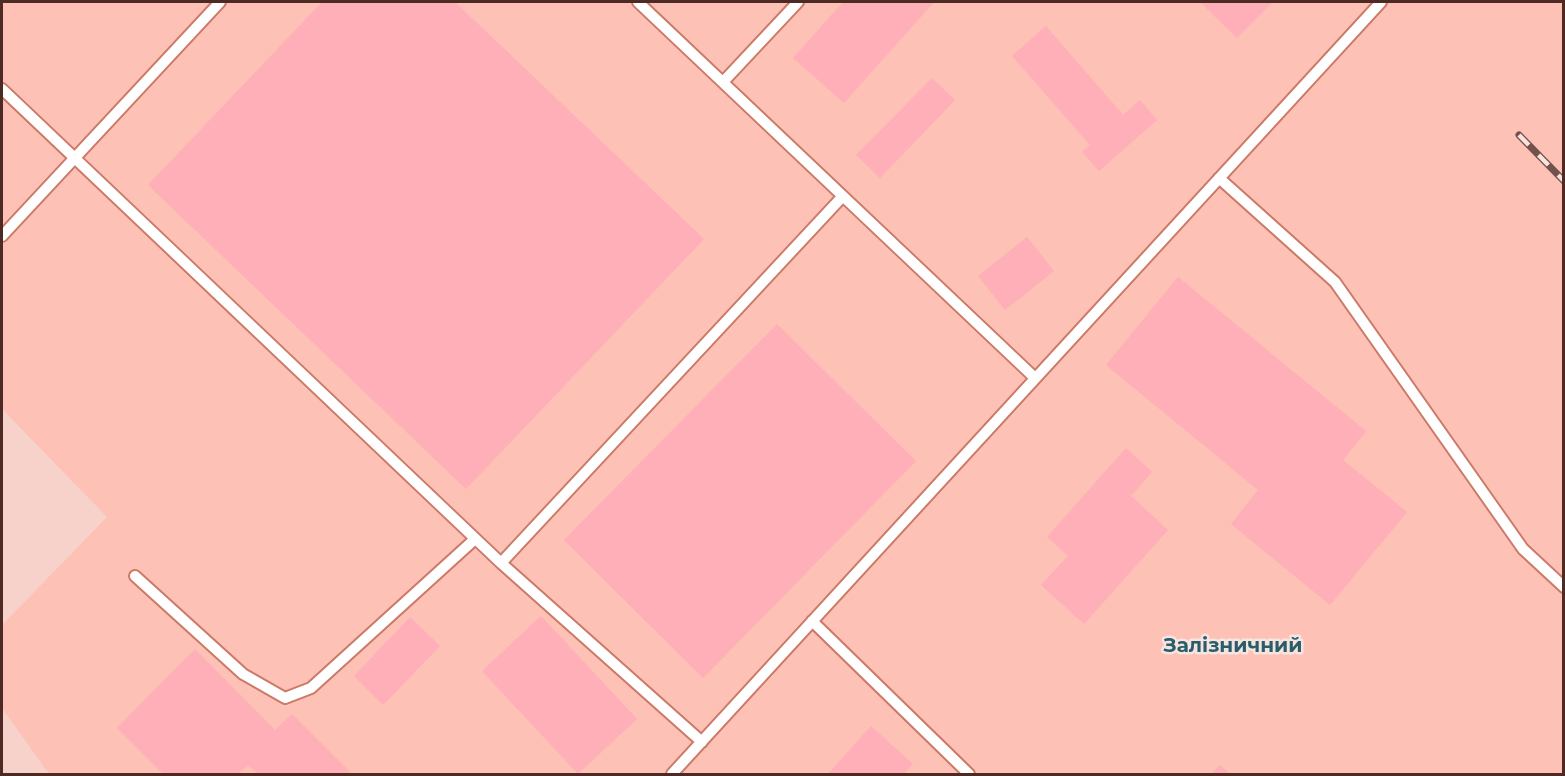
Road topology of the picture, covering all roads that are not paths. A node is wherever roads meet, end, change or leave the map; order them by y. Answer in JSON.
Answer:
{"nodes":[{"id":1,"x":638,"y":2,"type":"edge"},
{"id":2,"x":798,"y":2,"type":"edge"},
{"id":3,"x":1381,"y":2,"type":"edge"},
{"id":4,"x":217,"y":3,"type":"edge"},
{"id":5,"x":723,"y":82,"type":"junction"},
{"id":6,"x":2,"y":89,"type":"edge"},
{"id":7,"x":74,"y":159,"type":"junction"},
{"id":8,"x":1219,"y":178,"type":"junction"},
{"id":9,"x":843,"y":196,"type":"junction"},
{"id":10,"x":2,"y":236,"type":"edge"},
{"id":11,"x":1035,"y":378,"type":"junction"},
{"id":12,"x":475,"y":538,"type":"junction"},
{"id":13,"x":501,"y":563,"type":"junction"},
{"id":14,"x":135,"y":576,"type":"dead end"},
{"id":15,"x":1563,"y":587,"type":"edge"},
{"id":16,"x":812,"y":621,"type":"junction"},
{"id":17,"x":702,"y":742,"type":"junction"},
{"id":18,"x":672,"y":774,"type":"edge"},
{"id":19,"x":969,"y":774,"type":"edge"}],
"edges":[{"from":1,"to":5,"type":"lane"},
{"from":2,"to":5,"type":"lane"},
{"from":3,"to":8,"type":"lane"},
{"from":4,"to":7,"type":"lane"},
{"from":5,"to":9,"type":"lane"},
{"from":6,"to":7,"type":"lane"},
{"from":7,"to":10,"type":"lane"},
{"from":7,"to":12,"type":"lane"},
{"from":8,"to":11,"type":"lane"},
{"from":8,"to":15,"type":"lane"},
{"from":9,"to":11,"type":"lane"},
{"from":9,"to":13,"type":"lane"},
{"from":11,"to":16,"type":"lane"},
{"from":12,"to":13,"type":"lane"},
{"from":12,"to":14,"type":"lane"},
{"from":13,"to":17,"type":"lane"},
{"from":16,"to":17,"type":"lane"},
{"from":16,"to":19,"type":"lane"},
{"from":17,"to":18,"type":"lane"}]}
